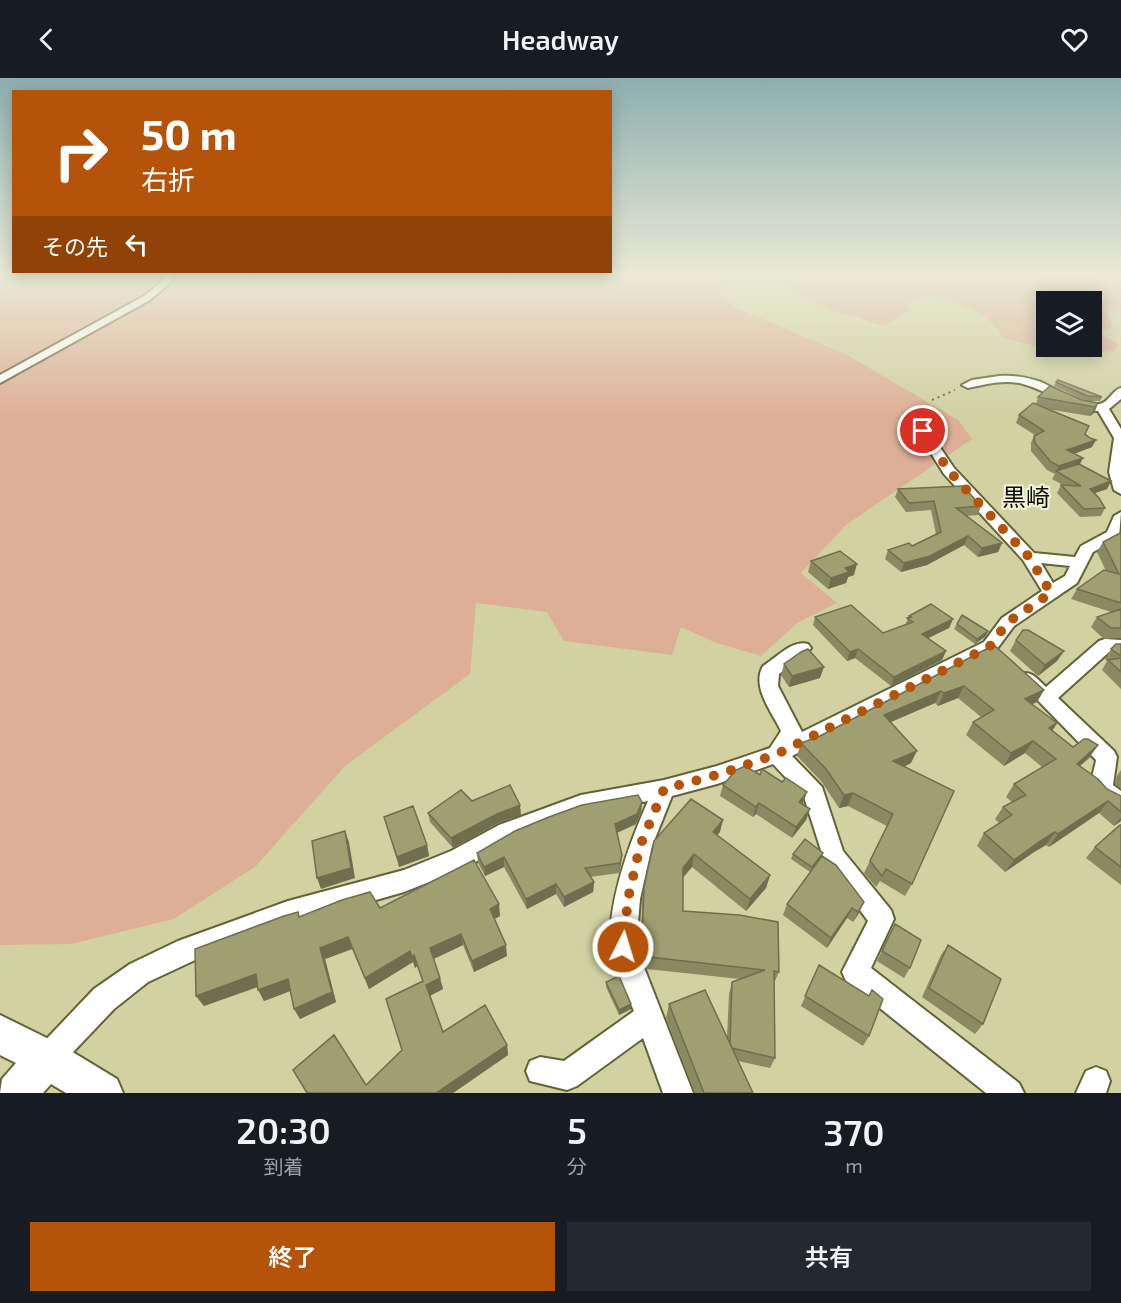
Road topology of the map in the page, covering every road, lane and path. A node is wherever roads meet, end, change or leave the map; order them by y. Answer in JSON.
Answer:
{"nodes":[{"id":1,"x":103,"y":322,"type":"edge"},
{"id":2,"x":0,"y":380,"type":"edge"},
{"id":3,"x":968,"y":385,"type":"joint"},
{"id":4,"x":1119,"y":395,"type":"edge"},
{"id":5,"x":932,"y":400,"type":"dead end"},
{"id":6,"x":1102,"y":408,"type":"junction"},
{"id":7,"x":923,"y":431,"type":"dead end"},
{"id":8,"x":1121,"y":439,"type":"edge"},
{"id":9,"x":1121,"y":490,"type":"edge"},
{"id":10,"x":1121,"y":516,"type":"edge"},
{"id":11,"x":1029,"y":557,"type":"junction"},
{"id":12,"x":1080,"y":562,"type":"junction"},
{"id":13,"x":1051,"y":593,"type":"junction"},
{"id":14,"x":990,"y":646,"type":"junction"},
{"id":15,"x":1121,"y":646,"type":"edge"},
{"id":16,"x":802,"y":648,"type":"dead end"},
{"id":17,"x":1047,"y":697,"type":"junction"},
{"id":18,"x":777,"y":754,"type":"junction"},
{"id":19,"x":664,"y":789,"type":"junction"},
{"id":20,"x":1121,"y":803,"type":"edge"},
{"id":21,"x":649,"y":1017,"type":"junction"},
{"id":22,"x":0,"y":1034,"type":"edge"},
{"id":23,"x":47,"y":1059,"type":"junction"},
{"id":24,"x":540,"y":1071,"type":"dead end"},
{"id":25,"x":16,"y":1093,"type":"edge"},
{"id":26,"x":104,"y":1093,"type":"edge"},
{"id":27,"x":678,"y":1093,"type":"edge"},
{"id":28,"x":1009,"y":1093,"type":"edge"}],
"edges":[{"from":1,"to":2,"type":"street"},
{"from":3,"to":5,"type":"path"},
{"from":3,"to":6,"type":"street"},
{"from":4,"to":6,"type":"street"},
{"from":6,"to":8,"type":"street"},
{"from":7,"to":11,"type":"street"},
{"from":8,"to":9,"type":"street"},
{"from":10,"to":12,"type":"street"},
{"from":11,"to":12,"type":"street"},
{"from":11,"to":13,"type":"street"},
{"from":12,"to":13,"type":"street"},
{"from":13,"to":14,"type":"street"},
{"from":14,"to":17,"type":"street"},
{"from":14,"to":18,"type":"street"},
{"from":15,"to":17,"type":"street"},
{"from":16,"to":18,"type":"street"},
{"from":17,"to":20,"type":"street"},
{"from":18,"to":19,"type":"street"},
{"from":18,"to":28,"type":"street"},
{"from":19,"to":21,"type":"street"},
{"from":19,"to":23,"type":"street"},
{"from":21,"to":24,"type":"street"},
{"from":21,"to":27,"type":"street"},
{"from":22,"to":23,"type":"street"},
{"from":23,"to":25,"type":"street"},
{"from":23,"to":26,"type":"street"}]}
